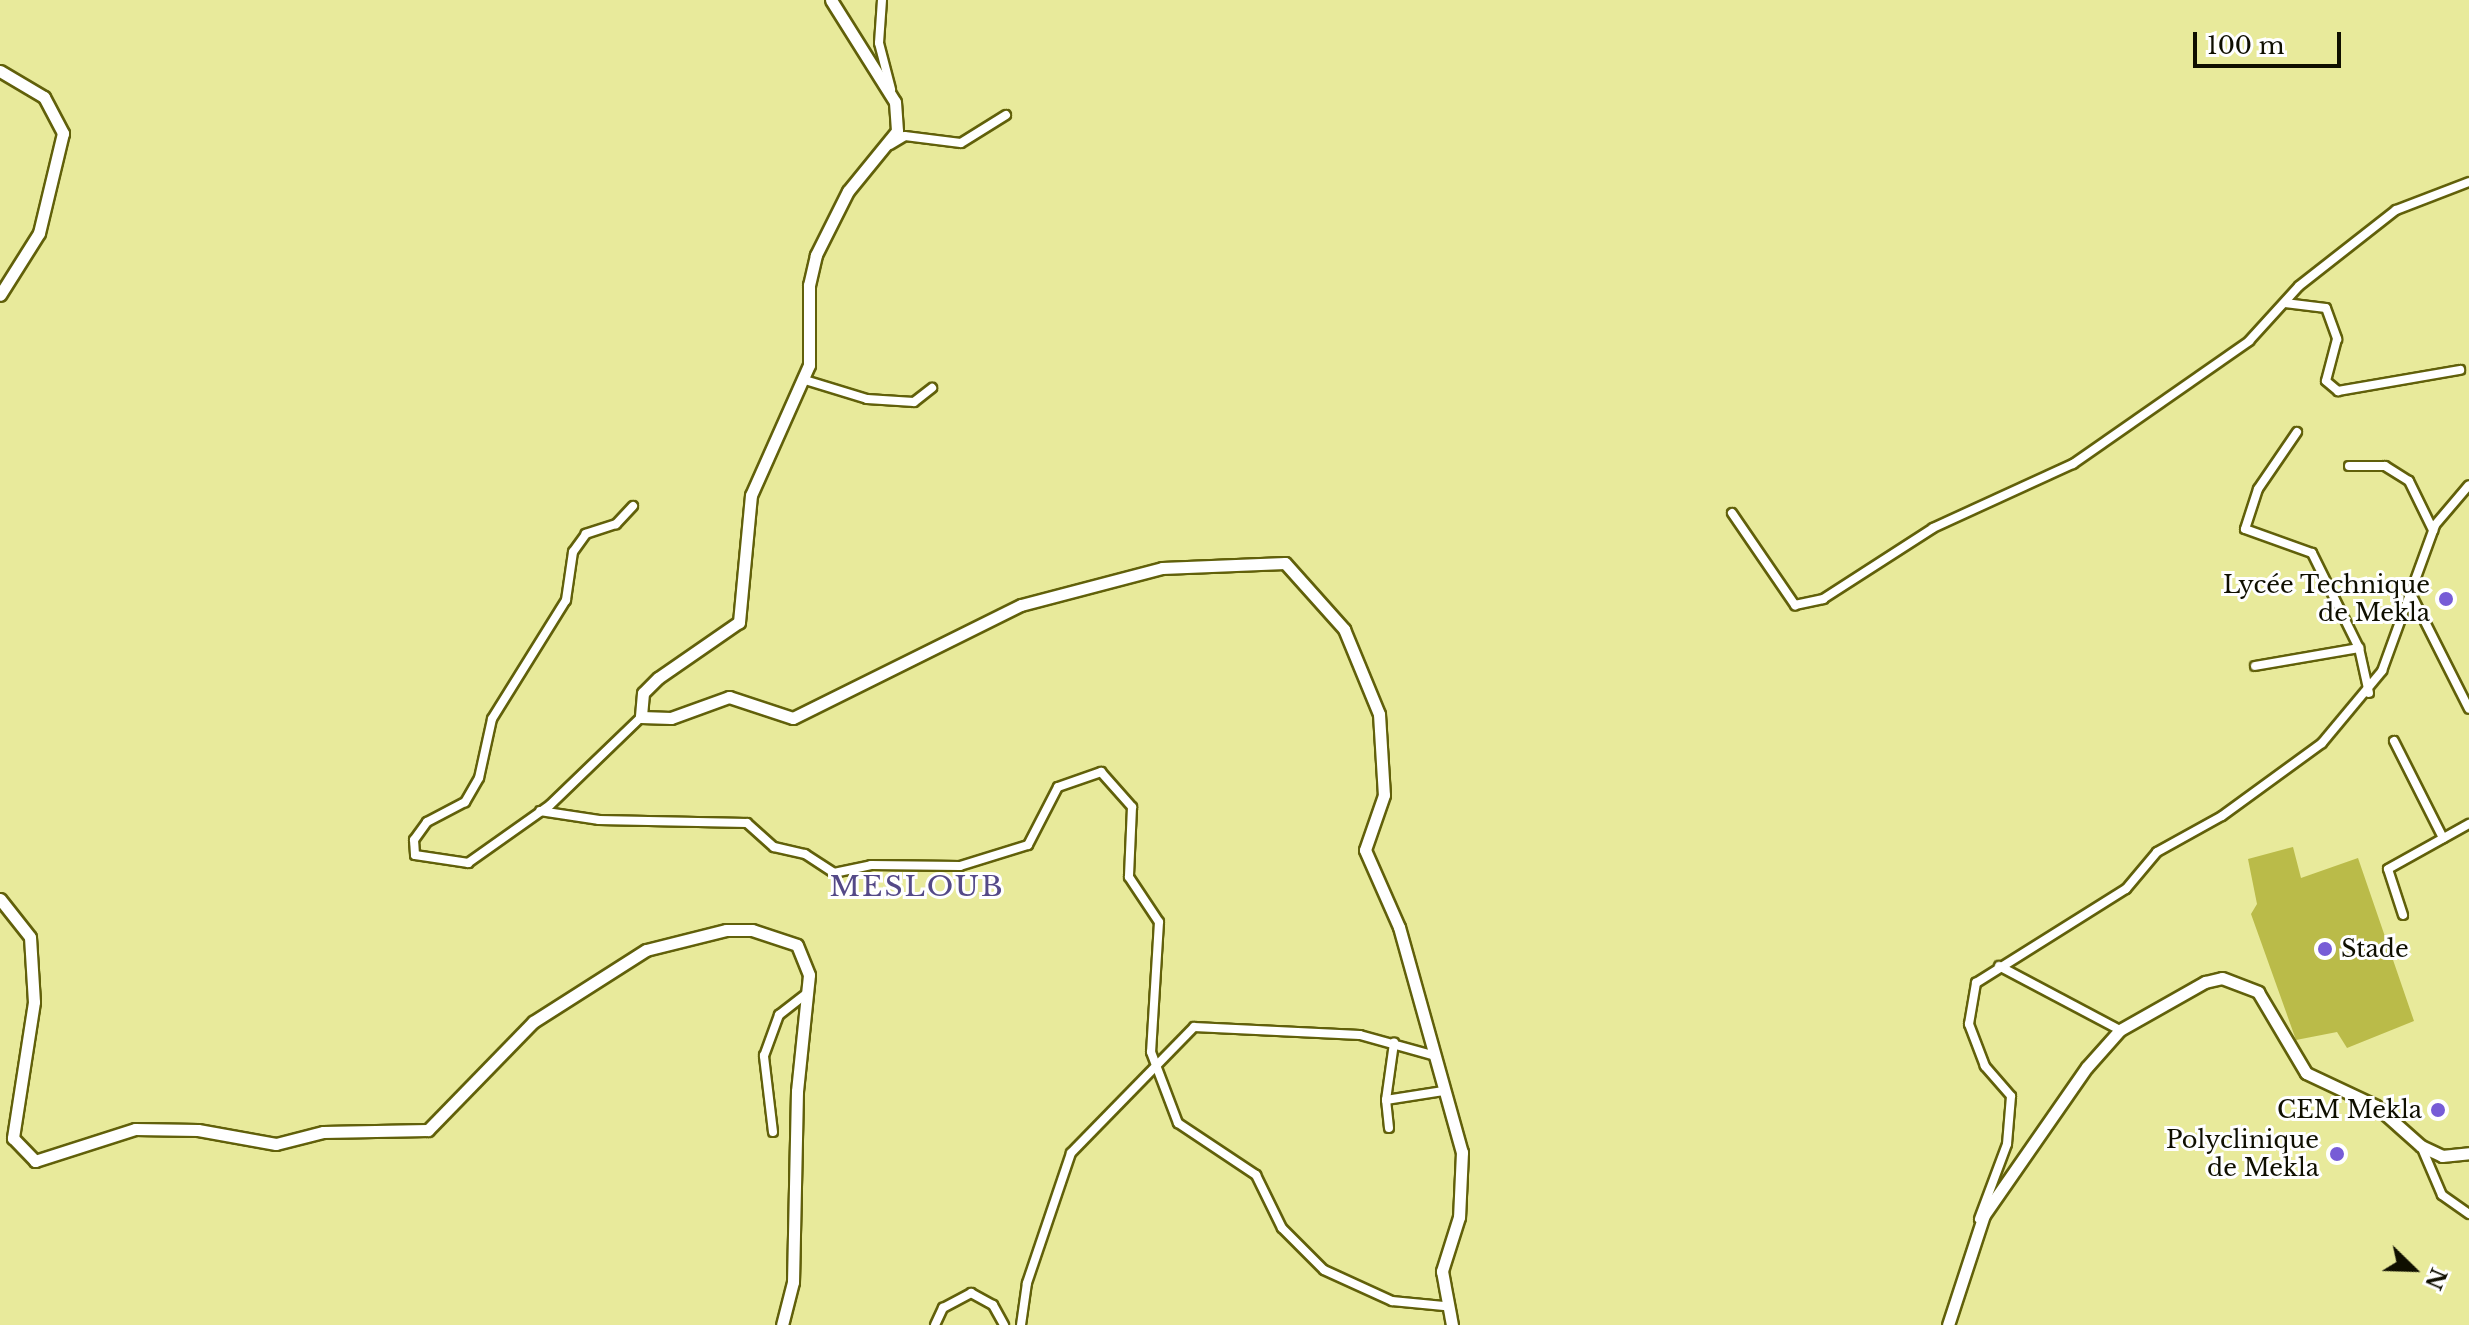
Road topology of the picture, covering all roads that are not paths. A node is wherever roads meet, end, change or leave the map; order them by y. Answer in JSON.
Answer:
{"nodes":[{"id":1,"x":831,"y":0,"type":"edge"},
{"id":2,"x":882,"y":0,"type":"edge"},
{"id":3,"x":0,"y":71,"type":"edge"},
{"id":4,"x":895,"y":102,"type":"junction"},
{"id":5,"x":1006,"y":115,"type":"dead end"},
{"id":6,"x":890,"y":145,"type":"junction"},
{"id":7,"x":2469,"y":182,"type":"edge"},
{"id":8,"x":0,"y":295,"type":"edge"},
{"id":9,"x":2285,"y":303,"type":"junction"},
{"id":10,"x":2460,"y":370,"type":"dead end"},
{"id":11,"x":805,"y":380,"type":"junction"},
{"id":12,"x":932,"y":388,"type":"dead end"},
{"id":13,"x":2297,"y":432,"type":"dead end"},
{"id":14,"x":2349,"y":466,"type":"dead end"},
{"id":15,"x":2469,"y":485,"type":"edge"},
{"id":16,"x":633,"y":506,"type":"dead end"},
{"id":17,"x":1732,"y":513,"type":"dead end"},
{"id":18,"x":2433,"y":530,"type":"junction"},
{"id":19,"x":2413,"y":598,"type":"junction"},
{"id":20,"x":2359,"y":648,"type":"junction"},
{"id":21,"x":2255,"y":666,"type":"dead end"},
{"id":22,"x":2369,"y":693,"type":"junction"},
{"id":23,"x":2468,"y":706,"type":"edge"},
{"id":24,"x":641,"y":717,"type":"junction"},
{"id":25,"x":2394,"y":741,"type":"dead end"},
{"id":26,"x":540,"y":811,"type":"junction"},
{"id":27,"x":2469,"y":824,"type":"edge"},
{"id":28,"x":2443,"y":838,"type":"junction"},
{"id":29,"x":0,"y":899,"type":"edge"},
{"id":30,"x":2403,"y":915,"type":"dead end"},
{"id":31,"x":1999,"y":966,"type":"junction"},
{"id":32,"x":807,"y":993,"type":"junction"},
{"id":33,"x":2120,"y":1030,"type":"junction"},
{"id":34,"x":1394,"y":1043,"type":"junction"},
{"id":35,"x":1435,"y":1056,"type":"junction"},
{"id":36,"x":1155,"y":1068,"type":"junction"},
{"id":37,"x":1443,"y":1091,"type":"junction"},
{"id":38,"x":1386,"y":1100,"type":"junction"},
{"id":39,"x":1389,"y":1128,"type":"dead end"},
{"id":40,"x":773,"y":1132,"type":"dead end"},
{"id":41,"x":2421,"y":1146,"type":"junction"},
{"id":42,"x":2469,"y":1153,"type":"edge"},
{"id":43,"x":2469,"y":1214,"type":"edge"},
{"id":44,"x":1972,"y":1243,"type":"junction"},
{"id":45,"x":1444,"y":1306,"type":"junction"},
{"id":46,"x":782,"y":1325,"type":"edge"},
{"id":47,"x":935,"y":1325,"type":"edge"},
{"id":48,"x":1004,"y":1325,"type":"edge"},
{"id":49,"x":1021,"y":1325,"type":"edge"},
{"id":50,"x":1452,"y":1325,"type":"edge"},
{"id":51,"x":1948,"y":1325,"type":"edge"}],
"edges":[{"from":1,"to":4,"type":"main road"},
{"from":2,"to":4,"type":"street"},
{"from":3,"to":8,"type":"main road"},
{"from":4,"to":6,"type":"main road"},
{"from":5,"to":6,"type":"street"},
{"from":6,"to":11,"type":"main road"},
{"from":7,"to":9,"type":"street"},
{"from":9,"to":10,"type":"street"},
{"from":9,"to":17,"type":"street"},
{"from":11,"to":12,"type":"street"},
{"from":11,"to":24,"type":"main road"},
{"from":13,"to":20,"type":"street"},
{"from":14,"to":18,"type":"street"},
{"from":15,"to":18,"type":"street"},
{"from":16,"to":26,"type":"street"},
{"from":18,"to":19,"type":"street"},
{"from":19,"to":22,"type":"street"},
{"from":19,"to":23,"type":"street"},
{"from":20,"to":21,"type":"street"},
{"from":20,"to":22,"type":"street"},
{"from":22,"to":31,"type":"street"},
{"from":24,"to":26,"type":"street"},
{"from":24,"to":35,"type":"main road"},
{"from":25,"to":28,"type":"street"},
{"from":26,"to":36,"type":"street"},
{"from":27,"to":28,"type":"street"},
{"from":28,"to":30,"type":"street"},
{"from":29,"to":32,"type":"main road"},
{"from":31,"to":33,"type":"street"},
{"from":31,"to":44,"type":"street"},
{"from":32,"to":40,"type":"street"},
{"from":32,"to":46,"type":"main road"},
{"from":33,"to":41,"type":"main road"},
{"from":33,"to":44,"type":"main road"},
{"from":34,"to":35,"type":"street"},
{"from":34,"to":36,"type":"street"},
{"from":34,"to":38,"type":"street"},
{"from":35,"to":37,"type":"main road"},
{"from":36,"to":45,"type":"street"},
{"from":36,"to":49,"type":"street"},
{"from":37,"to":38,"type":"street"},
{"from":37,"to":45,"type":"main road"},
{"from":38,"to":39,"type":"street"},
{"from":41,"to":42,"type":"main road"},
{"from":41,"to":43,"type":"street"},
{"from":44,"to":51,"type":"main road"},
{"from":45,"to":50,"type":"main road"},
{"from":47,"to":48,"type":"street"}]}
